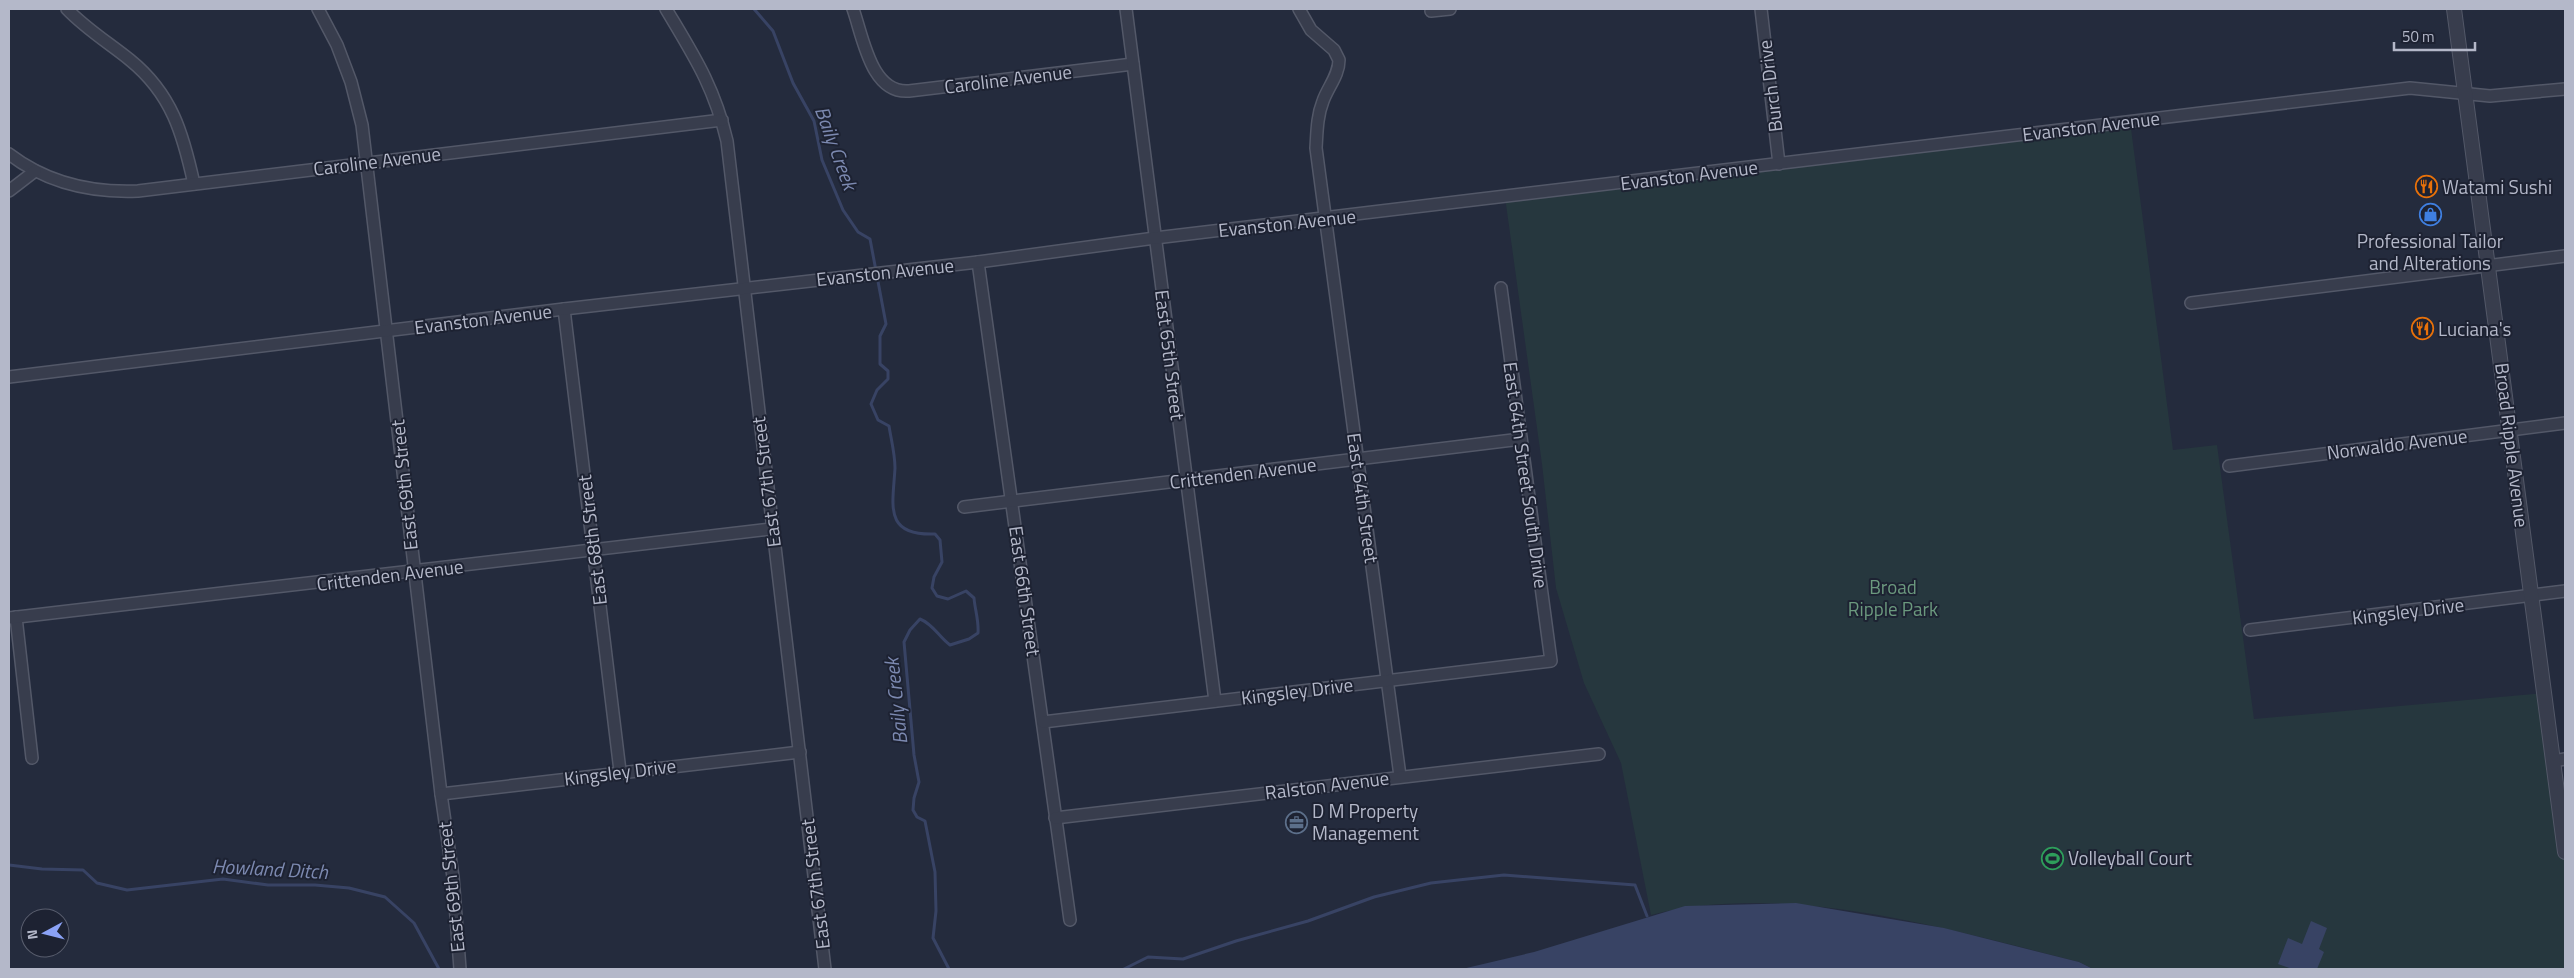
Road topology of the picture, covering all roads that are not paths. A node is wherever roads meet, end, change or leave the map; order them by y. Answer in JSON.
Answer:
{"nodes":[{"id":1,"x":67,"y":9,"type":"edge"},
{"id":2,"x":318,"y":9,"type":"edge"},
{"id":3,"x":322,"y":9,"type":"edge"},
{"id":4,"x":666,"y":9,"type":"edge"},
{"id":5,"x":853,"y":9,"type":"edge"},
{"id":6,"x":1126,"y":9,"type":"edge"},
{"id":7,"x":1299,"y":9,"type":"edge"},
{"id":8,"x":1450,"y":9,"type":"edge"},
{"id":9,"x":1761,"y":9,"type":"edge"},
{"id":10,"x":2454,"y":9,"type":"edge"},
{"id":11,"x":1431,"y":11,"type":"dead end"},
{"id":12,"x":1133,"y":64,"type":"junction"},
{"id":13,"x":2565,"y":89,"type":"edge"},
{"id":14,"x":2466,"y":94,"type":"junction"},
{"id":15,"x":722,"y":120,"type":"junction"},
{"id":16,"x":9,"y":154,"type":"edge"},
{"id":17,"x":367,"y":162,"type":"junction"},
{"id":18,"x":1779,"y":164,"type":"junction"},
{"id":19,"x":35,"y":171,"type":"junction"},
{"id":20,"x":194,"y":184,"type":"junction"},
{"id":21,"x":9,"y":191,"type":"edge"},
{"id":22,"x":1326,"y":219,"type":"junction"},
{"id":23,"x":1156,"y":238,"type":"junction"},
{"id":24,"x":2565,"y":256,"type":"edge"},
{"id":25,"x":978,"y":262,"type":"junction"},
{"id":26,"x":2488,"y":266,"type":"junction"},
{"id":27,"x":743,"y":288,"type":"junction"},
{"id":28,"x":1501,"y":288,"type":"dead end"},
{"id":29,"x":2191,"y":303,"type":"dead end"},
{"id":30,"x":564,"y":309,"type":"junction"},
{"id":31,"x":387,"y":331,"type":"junction"},
{"id":32,"x":9,"y":377,"type":"edge"},
{"id":33,"x":2565,"y":423,"type":"edge"},
{"id":34,"x":2510,"y":430,"type":"junction"},
{"id":35,"x":1520,"y":439,"type":"junction"},
{"id":36,"x":1358,"y":459,"type":"junction"},
{"id":37,"x":2229,"y":466,"type":"dead end"},
{"id":38,"x":1186,"y":480,"type":"junction"},
{"id":39,"x":1013,"y":501,"type":"junction"},
{"id":40,"x":964,"y":506,"type":"dead end"},
{"id":41,"x":771,"y":529,"type":"junction"},
{"id":42,"x":593,"y":551,"type":"junction"},
{"id":43,"x":414,"y":572,"type":"junction"},
{"id":44,"x":2565,"y":591,"type":"edge"},
{"id":45,"x":2531,"y":595,"type":"junction"},
{"id":46,"x":13,"y":617,"type":"edge"},
{"id":47,"x":2250,"y":630,"type":"dead end"},
{"id":48,"x":1550,"y":661,"type":"joint"},
{"id":49,"x":1388,"y":680,"type":"junction"},
{"id":50,"x":1215,"y":701,"type":"junction"},
{"id":51,"x":1042,"y":722,"type":"junction"},
{"id":52,"x":800,"y":752,"type":"junction"},
{"id":53,"x":1599,"y":754,"type":"dead end"},
{"id":54,"x":32,"y":758,"type":"dead end"},
{"id":55,"x":2559,"y":760,"type":"edge"},
{"id":56,"x":620,"y":771,"type":"junction"},
{"id":57,"x":1400,"y":776,"type":"junction"},
{"id":58,"x":440,"y":794,"type":"junction"},
{"id":59,"x":1055,"y":818,"type":"junction"},
{"id":60,"x":2565,"y":852,"type":"edge"},
{"id":61,"x":1070,"y":920,"type":"dead end"},
{"id":62,"x":460,"y":969,"type":"edge"},
{"id":63,"x":825,"y":969,"type":"edge"}],
"edges":[{"from":1,"to":20,"type":"street"},
{"from":2,"to":3,"type":"street"},
{"from":2,"to":17,"type":"street","name":"East 69th Street"},
{"from":4,"to":15,"type":"street","name":"East 67th Street"},
{"from":5,"to":12,"type":"street","name":"Caroline Avenue"},
{"from":6,"to":12,"type":"street","name":"East 65th Street"},
{"from":7,"to":22,"type":"street","name":"East 64th Street"},
{"from":8,"to":11,"type":"street"},
{"from":9,"to":18,"type":"street","name":"Burch Drive"},
{"from":10,"to":14,"type":"street","name":"Broad Ripple Avenue"},
{"from":12,"to":23,"type":"street","name":"East 65th Street"},
{"from":13,"to":14,"type":"street","name":"Evanston Avenue"},
{"from":14,"to":18,"type":"street","name":"Evanston Avenue"},
{"from":14,"to":26,"type":"street","name":"Broad Ripple Avenue"},
{"from":15,"to":17,"type":"street","name":"Caroline Avenue"},
{"from":15,"to":27,"type":"street","name":"East 67th Street"},
{"from":16,"to":19,"type":"street","name":"Caroline Avenue"},
{"from":17,"to":20,"type":"street","name":"Caroline Avenue"},
{"from":17,"to":31,"type":"street","name":"East 69th Street"},
{"from":18,"to":22,"type":"street","name":"Evanston Avenue"},
{"from":19,"to":20,"type":"street","name":"Caroline Avenue"},
{"from":19,"to":21,"type":"street"},
{"from":22,"to":23,"type":"street","name":"Evanston Avenue"},
{"from":22,"to":36,"type":"street","name":"East 64th Street"},
{"from":23,"to":25,"type":"street","name":"Evanston Avenue"},
{"from":23,"to":38,"type":"street","name":"East 65th Street"},
{"from":24,"to":26,"type":"street"},
{"from":25,"to":27,"type":"street","name":"Evanston Avenue"},
{"from":25,"to":39,"type":"street","name":"East 66th Street"},
{"from":26,"to":29,"type":"street"},
{"from":26,"to":34,"type":"street","name":"Broad Ripple Avenue"},
{"from":27,"to":30,"type":"street","name":"Evanston Avenue"},
{"from":27,"to":41,"type":"street","name":"East 67th Street"},
{"from":28,"to":35,"type":"street","name":"East 64th Street South Drive"},
{"from":30,"to":31,"type":"street","name":"Evanston Avenue"},
{"from":30,"to":42,"type":"street","name":"East 68th Street"},
{"from":31,"to":32,"type":"street","name":"Evanston Avenue"},
{"from":31,"to":43,"type":"street","name":"East 69th Street"},
{"from":33,"to":34,"type":"street","name":"Norwaldo Avenue"},
{"from":34,"to":37,"type":"street","name":"Norwaldo Avenue"},
{"from":34,"to":45,"type":"street","name":"Broad Ripple Avenue"},
{"from":35,"to":36,"type":"street","name":"Crittenden Avenue"},
{"from":35,"to":48,"type":"street","name":"East 64th Street South Drive"},
{"from":36,"to":38,"type":"street","name":"Crittenden Avenue"},
{"from":36,"to":49,"type":"street","name":"East 64th Street"},
{"from":38,"to":39,"type":"street","name":"Crittenden Avenue"},
{"from":38,"to":50,"type":"street","name":"East 65th Street"},
{"from":39,"to":40,"type":"street","name":"Crittenden Avenue"},
{"from":39,"to":51,"type":"street","name":"East 66th Street"},
{"from":41,"to":42,"type":"street","name":"Crittenden Avenue"},
{"from":41,"to":52,"type":"street","name":"East 67th Street"},
{"from":42,"to":43,"type":"street","name":"Crittenden Avenue"},
{"from":42,"to":56,"type":"street","name":"East 68th Street"},
{"from":43,"to":46,"type":"street","name":"Crittenden Avenue"},
{"from":43,"to":58,"type":"street","name":"East 69th Street"},
{"from":44,"to":45,"type":"street","name":"Kingsley Drive"},
{"from":45,"to":47,"type":"street","name":"Kingsley Drive"},
{"from":45,"to":55,"type":"street","name":"Broad Ripple Avenue"},
{"from":46,"to":54,"type":"street"},
{"from":48,"to":49,"type":"street","name":"Kingsley Drive"},
{"from":49,"to":50,"type":"street","name":"Kingsley Drive"},
{"from":49,"to":57,"type":"street","name":"East 64th Street"},
{"from":50,"to":51,"type":"street","name":"Kingsley Drive"},
{"from":51,"to":59,"type":"street","name":"East 66th Street"},
{"from":52,"to":56,"type":"street","name":"Kingsley Drive"},
{"from":52,"to":63,"type":"street","name":"East 67th Street"},
{"from":53,"to":57,"type":"street","name":"Ralston Avenue"},
{"from":55,"to":60,"type":"street","name":"Broad Ripple Avenue"},
{"from":56,"to":58,"type":"street","name":"Kingsley Drive"},
{"from":57,"to":59,"type":"street","name":"Ralston Avenue"},
{"from":58,"to":62,"type":"street","name":"East 69th Street"},
{"from":59,"to":61,"type":"street","name":"East 66th Street"}]}
